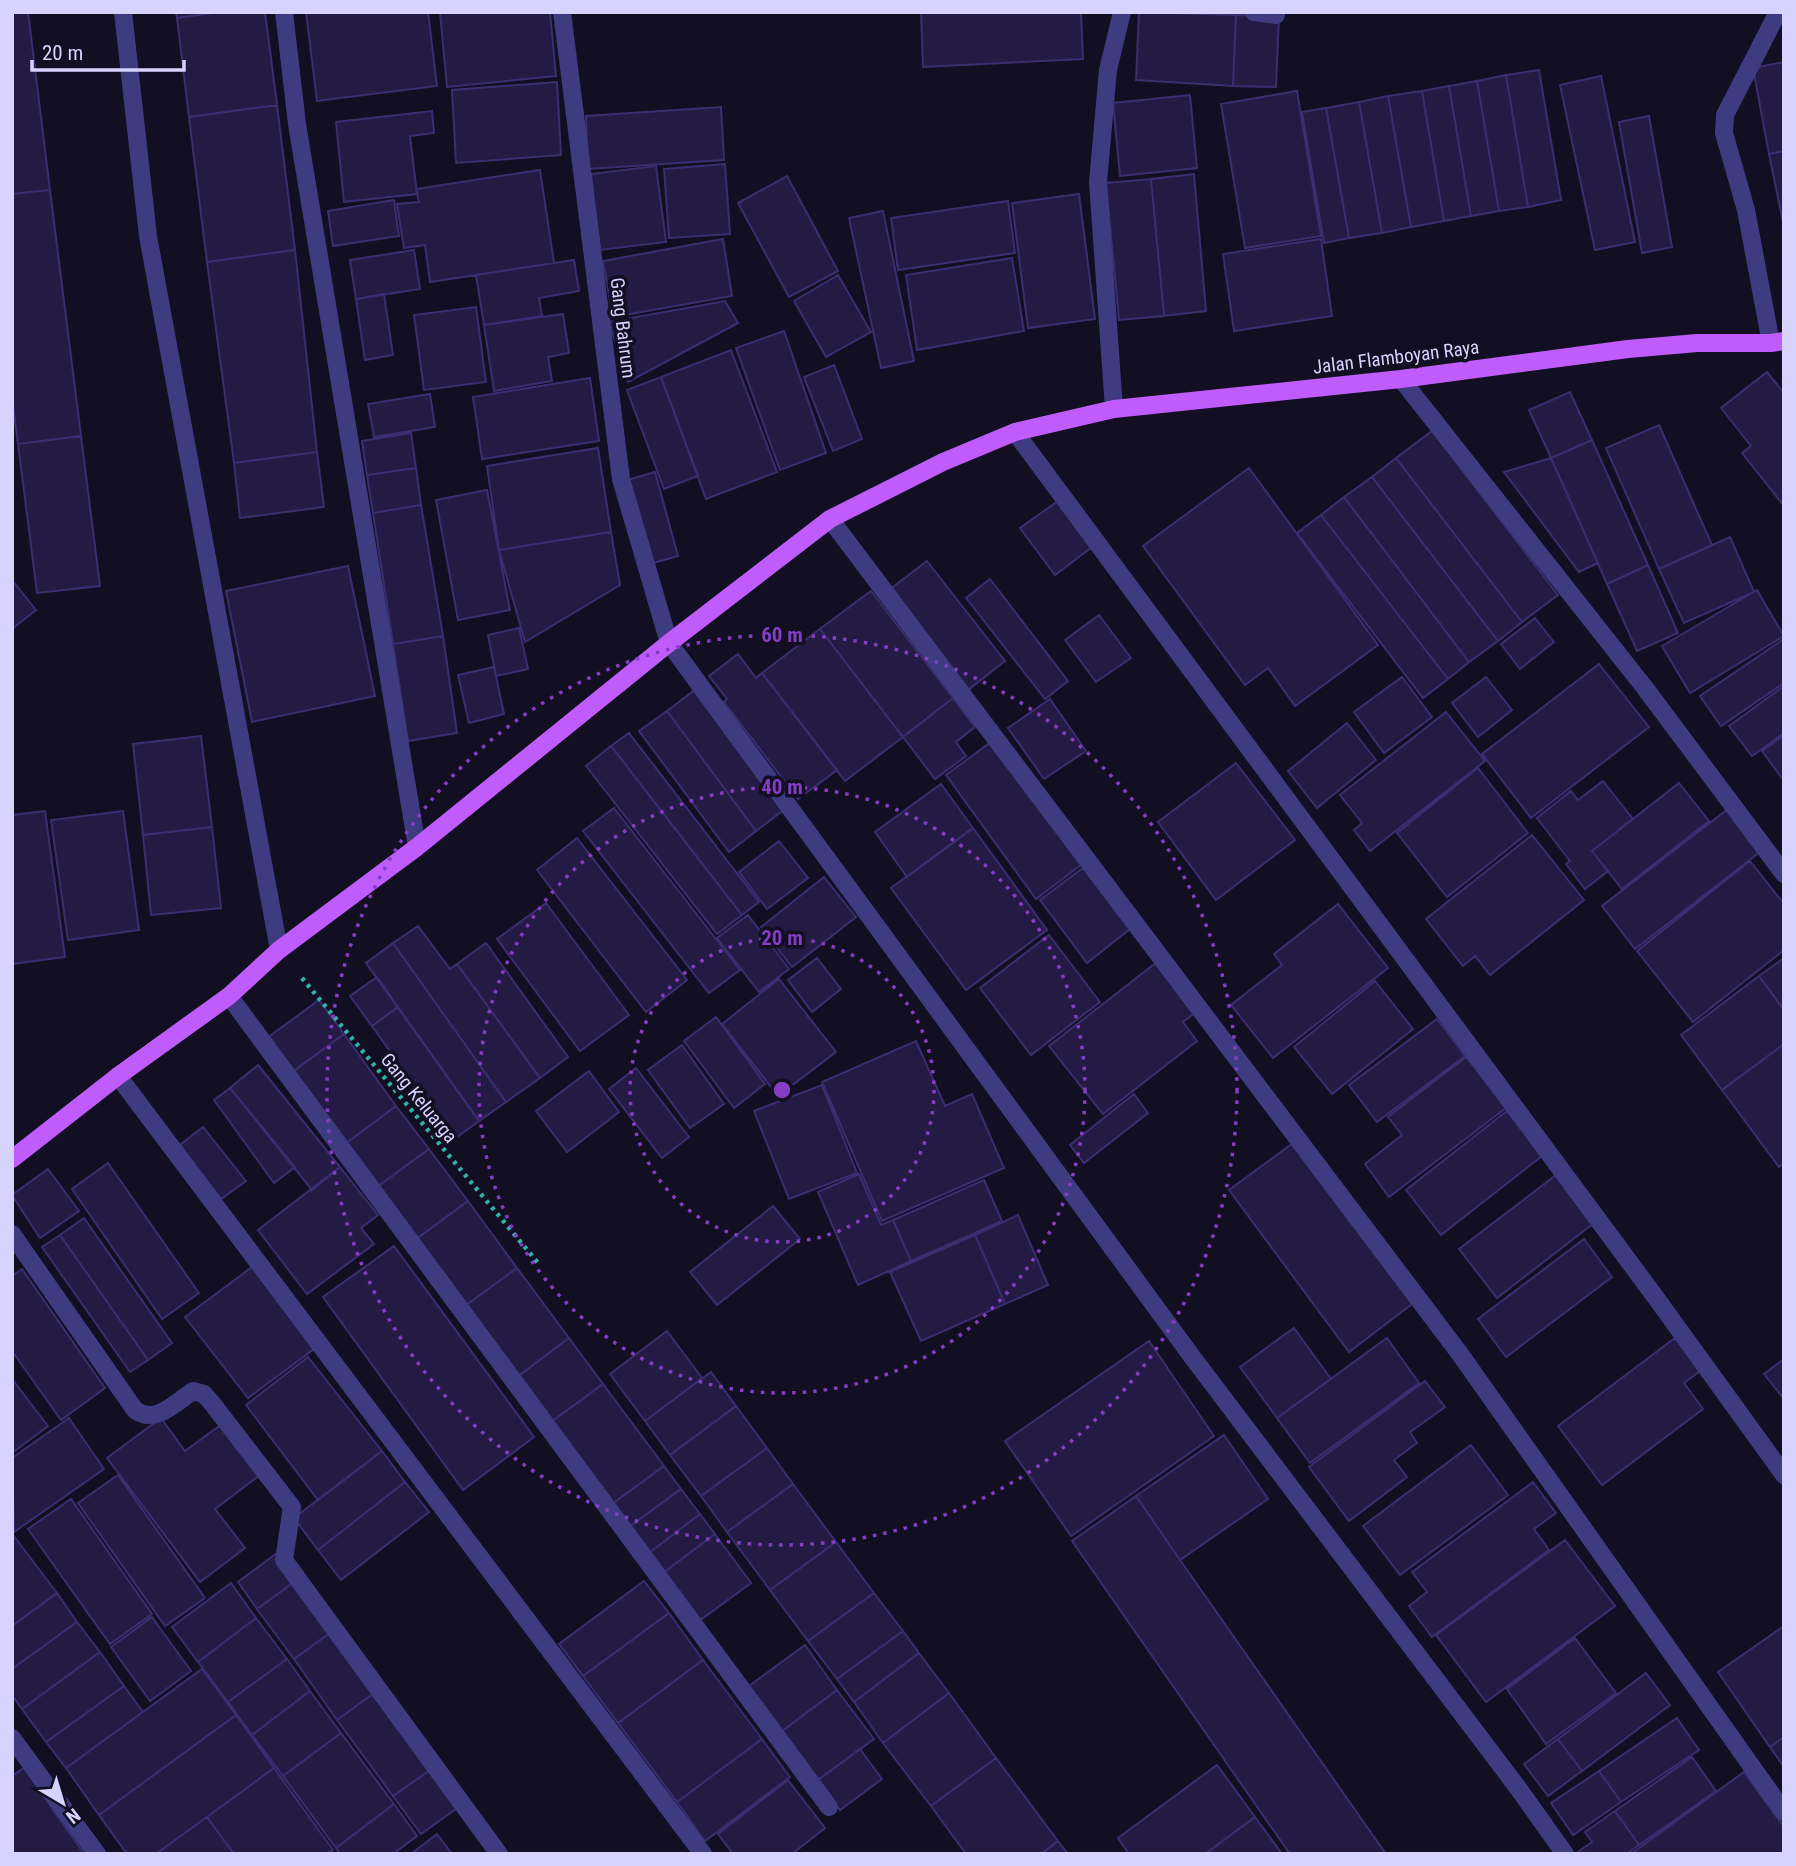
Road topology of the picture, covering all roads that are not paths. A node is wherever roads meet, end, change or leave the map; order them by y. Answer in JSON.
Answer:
{"nodes":[{"id":1,"x":123,"y":12,"type":"edge"},
{"id":2,"x":284,"y":12,"type":"edge"},
{"id":3,"x":562,"y":12,"type":"edge"},
{"id":4,"x":1122,"y":12,"type":"edge"},
{"id":5,"x":1254,"y":12,"type":"edge"},
{"id":6,"x":1778,"y":12,"type":"edge"},
{"id":7,"x":1276,"y":15,"type":"dead end"},
{"id":8,"x":1777,"y":342,"type":"edge"},
{"id":9,"x":1401,"y":379,"type":"junction"},
{"id":10,"x":1114,"y":409,"type":"junction"},
{"id":11,"x":1015,"y":432,"type":"junction"},
{"id":12,"x":830,"y":519,"type":"junction"},
{"id":13,"x":669,"y":643,"type":"junction"},
{"id":14,"x":417,"y":847,"type":"junction"},
{"id":15,"x":1784,"y":874,"type":"edge"},
{"id":16,"x":279,"y":950,"type":"junction"},
{"id":17,"x":229,"y":996,"type":"junction"},
{"id":18,"x":118,"y":1076,"type":"junction"},
{"id":19,"x":12,"y":1159,"type":"edge"},
{"id":20,"x":12,"y":1234,"type":"edge"},
{"id":21,"x":1784,"y":1475,"type":"edge"},
{"id":22,"x":12,"y":1738,"type":"edge"},
{"id":23,"x":829,"y":1807,"type":"dead end"},
{"id":24,"x":1784,"y":1812,"type":"edge"},
{"id":25,"x":97,"y":1854,"type":"edge"},
{"id":26,"x":499,"y":1854,"type":"edge"},
{"id":27,"x":703,"y":1854,"type":"edge"},
{"id":28,"x":1565,"y":1854,"type":"edge"}],
"edges":[{"from":1,"to":16,"type":"street"},
{"from":2,"to":14,"type":"street"},
{"from":3,"to":13,"type":"street","name":"Gang Bahrum"},
{"from":4,"to":10,"type":"street"},
{"from":5,"to":7,"type":"street"},
{"from":6,"to":8,"type":"street"},
{"from":8,"to":9,"type":"main road","name":"Jalan Flamboyan Raya"},
{"from":9,"to":10,"type":"main road","name":"Jalan Flamboyan Raya"},
{"from":9,"to":15,"type":"street"},
{"from":10,"to":11,"type":"main road","name":"Jalan Flamboyan Raya"},
{"from":11,"to":12,"type":"main road","name":"Jalan Flamboyan Raya"},
{"from":11,"to":21,"type":"street"},
{"from":12,"to":13,"type":"main road","name":"Jalan Flamboyan Raya"},
{"from":12,"to":24,"type":"street"},
{"from":13,"to":14,"type":"main road","name":"Jalan Flamboyan Raya"},
{"from":13,"to":28,"type":"street","name":"Gang Bahrum"},
{"from":14,"to":16,"type":"main road","name":"Jalan Flamboyan Raya"},
{"from":16,"to":17,"type":"main road","name":"Jalan Flamboyan Raya"},
{"from":17,"to":18,"type":"main road","name":"Jalan Flamboyan Raya"},
{"from":17,"to":23,"type":"street"},
{"from":18,"to":19,"type":"main road","name":"Jalan Flamboyan Raya"},
{"from":18,"to":27,"type":"street"},
{"from":20,"to":26,"type":"street"},
{"from":22,"to":25,"type":"street"}]}
